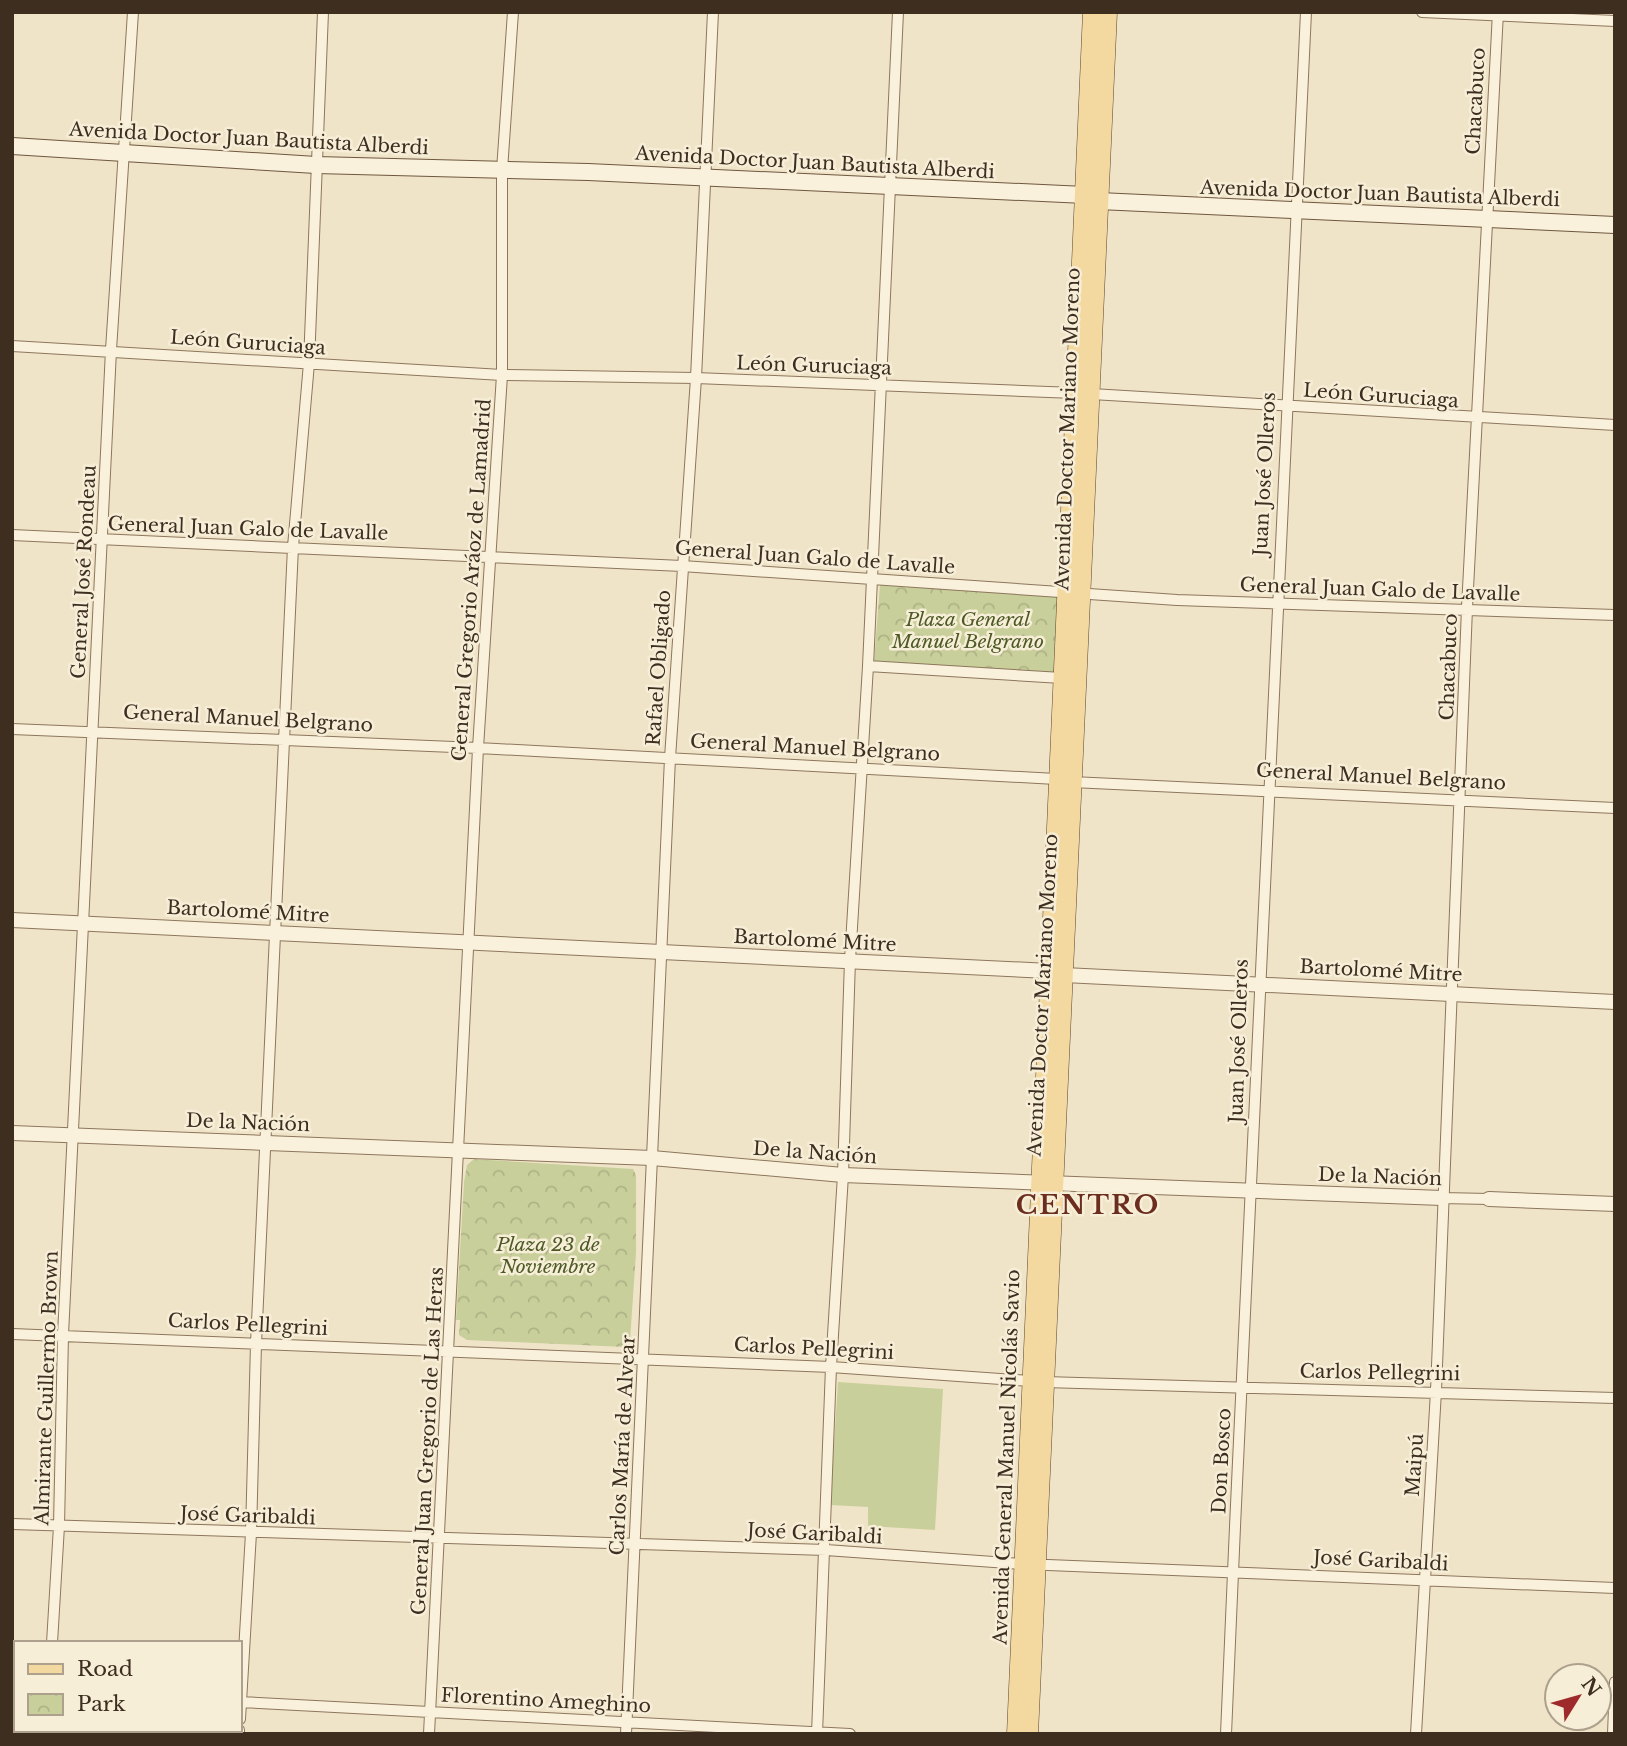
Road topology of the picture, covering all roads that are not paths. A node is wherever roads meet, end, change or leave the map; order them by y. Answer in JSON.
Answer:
{"nodes":[{"id":1,"x":133,"y":12,"type":"edge"},
{"id":2,"x":323,"y":12,"type":"edge"},
{"id":3,"x":513,"y":12,"type":"edge"},
{"id":4,"x":713,"y":12,"type":"edge"},
{"id":5,"x":898,"y":12,"type":"edge"},
{"id":6,"x":1092,"y":12,"type":"edge"},
{"id":7,"x":1108,"y":12,"type":"edge"},
{"id":8,"x":1306,"y":12,"type":"edge"},
{"id":9,"x":1422,"y":12,"type":"edge"},
{"id":10,"x":1498,"y":14,"type":"edge"},
{"id":11,"x":1615,"y":21,"type":"edge"},
{"id":12,"x":12,"y":146,"type":"edge"},
{"id":13,"x":125,"y":154,"type":"junction"},
{"id":14,"x":316,"y":165,"type":"junction"},
{"id":15,"x":502,"y":170,"type":"junction"},
{"id":16,"x":705,"y":178,"type":"junction"},
{"id":17,"x":891,"y":187,"type":"junction"},
{"id":18,"x":1092,"y":198,"type":"junction"},
{"id":19,"x":1295,"y":212,"type":"junction"},
{"id":20,"x":1486,"y":218,"type":"junction"},
{"id":21,"x":1615,"y":225,"type":"edge"},
{"id":22,"x":12,"y":346,"type":"edge"},
{"id":23,"x":111,"y":350,"type":"junction"},
{"id":24,"x":309,"y":363,"type":"junction"},
{"id":25,"x":502,"y":375,"type":"junction"},
{"id":26,"x":696,"y":378,"type":"junction"},
{"id":27,"x":881,"y":385,"type":"junction"},
{"id":28,"x":1082,"y":394,"type":"junction"},
{"id":29,"x":1285,"y":406,"type":"junction"},
{"id":30,"x":1477,"y":418,"type":"junction"},
{"id":31,"x":1615,"y":425,"type":"edge"},
{"id":32,"x":12,"y":535,"type":"edge"},
{"id":33,"x":102,"y":540,"type":"junction"},
{"id":34,"x":293,"y":547,"type":"junction"},
{"id":35,"x":489,"y":556,"type":"junction"},
{"id":36,"x":682,"y":566,"type":"junction"},
{"id":37,"x":872,"y":577,"type":"junction"},
{"id":38,"x":1074,"y":593,"type":"junction"},
{"id":39,"x":1275,"y":604,"type":"junction"},
{"id":40,"x":1468,"y":608,"type":"junction"},
{"id":41,"x":1615,"y":615,"type":"edge"},
{"id":42,"x":868,"y":666,"type":"junction"},
{"id":43,"x":1062,"y":678,"type":"junction"},
{"id":44,"x":12,"y":729,"type":"edge"},
{"id":45,"x":92,"y":730,"type":"junction"},
{"id":46,"x":284,"y":739,"type":"junction"},
{"id":47,"x":478,"y":748,"type":"junction"},
{"id":48,"x":670,"y":758,"type":"junction"},
{"id":49,"x":862,"y":768,"type":"junction"},
{"id":50,"x":1064,"y":781,"type":"junction"},
{"id":51,"x":1266,"y":790,"type":"junction"},
{"id":52,"x":1461,"y":798,"type":"junction"},
{"id":53,"x":1615,"y":808,"type":"edge"},
{"id":54,"x":12,"y":920,"type":"edge"},
{"id":55,"x":84,"y":923,"type":"junction"},
{"id":56,"x":275,"y":932,"type":"junction"},
{"id":57,"x":468,"y":941,"type":"junction"},
{"id":58,"x":661,"y":951,"type":"junction"},
{"id":59,"x":850,"y":960,"type":"junction"},
{"id":60,"x":1057,"y":973,"type":"junction"},
{"id":61,"x":1256,"y":984,"type":"junction"},
{"id":62,"x":1452,"y":992,"type":"junction"},
{"id":63,"x":1615,"y":1002,"type":"edge"},
{"id":64,"x":12,"y":1133,"type":"edge"},
{"id":65,"x":74,"y":1135,"type":"junction"},
{"id":66,"x":267,"y":1143,"type":"junction"},
{"id":67,"x":458,"y":1150,"type":"junction"},
{"id":68,"x":652,"y":1158,"type":"junction"},
{"id":69,"x":843,"y":1175,"type":"junction"},
{"id":70,"x":1046,"y":1183,"type":"junction"},
{"id":71,"x":1252,"y":1191,"type":"junction"},
{"id":72,"x":1442,"y":1198,"type":"junction"},
{"id":73,"x":1489,"y":1199,"type":"joint"},
{"id":74,"x":1615,"y":1204,"type":"edge"},
{"id":75,"x":12,"y":1334,"type":"edge"},
{"id":76,"x":62,"y":1335,"type":"junction"},
{"id":77,"x":256,"y":1344,"type":"junction"},
{"id":78,"x":449,"y":1352,"type":"junction"},
{"id":79,"x":644,"y":1360,"type":"junction"},
{"id":80,"x":831,"y":1367,"type":"junction"},
{"id":81,"x":1037,"y":1382,"type":"junction"},
{"id":82,"x":1242,"y":1389,"type":"junction"},
{"id":83,"x":1436,"y":1391,"type":"junction"},
{"id":84,"x":1615,"y":1398,"type":"edge"},
{"id":85,"x":12,"y":1524,"type":"edge"},
{"id":86,"x":59,"y":1525,"type":"junction"},
{"id":87,"x":251,"y":1533,"type":"junction"},
{"id":88,"x":441,"y":1537,"type":"junction"},
{"id":89,"x":635,"y":1543,"type":"junction"},
{"id":90,"x":826,"y":1550,"type":"junction"},
{"id":91,"x":1030,"y":1564,"type":"junction"},
{"id":92,"x":1233,"y":1570,"type":"junction"},
{"id":93,"x":1424,"y":1579,"type":"junction"},
{"id":94,"x":1615,"y":1588,"type":"edge"},
{"id":95,"x":52,"y":1641,"type":"edge"},
{"id":96,"x":242,"y":1671,"type":"edge"},
{"id":97,"x":1615,"y":1682,"type":"edge"},
{"id":98,"x":242,"y":1702,"type":"edge"},
{"id":99,"x":431,"y":1712,"type":"junction"},
{"id":100,"x":626,"y":1728,"type":"edge"},
{"id":101,"x":817,"y":1733,"type":"edge"},
{"id":102,"x":429,"y":1734,"type":"edge"},
{"id":103,"x":850,"y":1734,"type":"edge"},
{"id":104,"x":1016,"y":1734,"type":"edge"},
{"id":105,"x":1029,"y":1734,"type":"edge"},
{"id":106,"x":1226,"y":1734,"type":"edge"},
{"id":107,"x":1416,"y":1734,"type":"edge"},
{"id":108,"x":1613,"y":1734,"type":"edge"}],
"edges":[{"from":1,"to":13,"type":"street","name":"General José Rondeau"},
{"from":2,"to":14,"type":"street"},
{"from":3,"to":15,"type":"street","name":"General Gregorio Aráoz de Lamadrid"},
{"from":4,"to":16,"type":"street","name":"Rafael Obligado"},
{"from":5,"to":17,"type":"street"},
{"from":6,"to":18,"type":"main road","name":"Avenida Doctor Mariano Moreno"},
{"from":7,"to":18,"type":"main road","name":"Avenida Doctor Mariano Moreno"},
{"from":8,"to":19,"type":"street","name":"Juan José Olleros"},
{"from":9,"to":10,"type":"street"},
{"from":10,"to":11,"type":"street"},
{"from":10,"to":20,"type":"street","name":"Chacabuco"},
{"from":12,"to":13,"type":"main road","name":"Avenida Doctor Juan Bautista Alberdi"},
{"from":13,"to":14,"type":"main road","name":"Avenida Doctor Juan Bautista Alberdi"},
{"from":13,"to":23,"type":"street","name":"General José Rondeau"},
{"from":14,"to":15,"type":"main road","name":"Avenida Doctor Juan Bautista Alberdi"},
{"from":14,"to":24,"type":"street"},
{"from":15,"to":16,"type":"main road","name":"Avenida Doctor Juan Bautista Alberdi"},
{"from":15,"to":25,"type":"street","name":"General Gregorio Aráoz de Lamadrid"},
{"from":16,"to":17,"type":"main road","name":"Avenida Doctor Juan Bautista Alberdi"},
{"from":16,"to":26,"type":"street","name":"Rafael Obligado"},
{"from":17,"to":18,"type":"main road","name":"Avenida Doctor Juan Bautista Alberdi"},
{"from":17,"to":27,"type":"street"},
{"from":18,"to":19,"type":"main road","name":"Avenida Doctor Juan Bautista Alberdi"},
{"from":18,"to":28,"type":"main road","name":"Avenida Doctor Mariano Moreno"},
{"from":19,"to":20,"type":"main road","name":"Avenida Doctor Juan Bautista Alberdi"},
{"from":19,"to":29,"type":"street","name":"Juan José Olleros"},
{"from":20,"to":21,"type":"main road","name":"Avenida Doctor Juan Bautista Alberdi"},
{"from":20,"to":30,"type":"street","name":"Chacabuco"},
{"from":22,"to":23,"type":"street","name":"León Guruciaga"},
{"from":23,"to":24,"type":"street","name":"León Guruciaga"},
{"from":23,"to":33,"type":"street","name":"General José Rondeau"},
{"from":24,"to":25,"type":"street","name":"León Guruciaga"},
{"from":24,"to":34,"type":"street"},
{"from":25,"to":26,"type":"street","name":"León Guruciaga"},
{"from":25,"to":35,"type":"street","name":"General Gregorio Aráoz de Lamadrid"},
{"from":26,"to":27,"type":"street","name":"León Guruciaga"},
{"from":26,"to":36,"type":"street","name":"Rafael Obligado"},
{"from":27,"to":28,"type":"street","name":"León Guruciaga"},
{"from":27,"to":37,"type":"street"},
{"from":28,"to":29,"type":"street","name":"León Guruciaga"},
{"from":28,"to":38,"type":"main road","name":"Avenida Doctor Mariano Moreno"},
{"from":29,"to":30,"type":"street","name":"León Guruciaga"},
{"from":29,"to":39,"type":"street","name":"Juan José Olleros"},
{"from":30,"to":31,"type":"street","name":"León Guruciaga"},
{"from":30,"to":40,"type":"street","name":"Chacabuco"},
{"from":32,"to":33,"type":"street","name":"General Juan Galo de Lavalle"},
{"from":33,"to":34,"type":"street","name":"General Juan Galo de Lavalle"},
{"from":33,"to":45,"type":"street","name":"General José Rondeau"},
{"from":34,"to":35,"type":"street","name":"General Juan Galo de Lavalle"},
{"from":34,"to":46,"type":"street"},
{"from":35,"to":36,"type":"street","name":"General Juan Galo de Lavalle"},
{"from":35,"to":47,"type":"street","name":"General Gregorio Aráoz de Lamadrid"},
{"from":36,"to":37,"type":"street","name":"General Juan Galo de Lavalle"},
{"from":36,"to":48,"type":"street","name":"Rafael Obligado"},
{"from":37,"to":38,"type":"street","name":"General Juan Galo de Lavalle"},
{"from":37,"to":42,"type":"street"},
{"from":38,"to":39,"type":"street","name":"General Juan Galo de Lavalle"},
{"from":38,"to":43,"type":"main road","name":"Avenida Doctor Mariano Moreno"},
{"from":38,"to":50,"type":"main road","name":"Avenida Doctor Mariano Moreno"},
{"from":39,"to":40,"type":"street","name":"General Juan Galo de Lavalle"},
{"from":39,"to":51,"type":"street","name":"Juan José Olleros"},
{"from":40,"to":41,"type":"street","name":"General Juan Galo de Lavalle"},
{"from":40,"to":52,"type":"street","name":"Chacabuco"},
{"from":42,"to":43,"type":"street"},
{"from":42,"to":49,"type":"street"},
{"from":43,"to":50,"type":"main road","name":"Avenida Doctor Mariano Moreno"},
{"from":44,"to":45,"type":"street","name":"General Manuel Belgrano"},
{"from":45,"to":46,"type":"street","name":"General Manuel Belgrano"},
{"from":45,"to":55,"type":"street","name":"General José Rondeau"},
{"from":46,"to":47,"type":"street","name":"General Manuel Belgrano"},
{"from":46,"to":56,"type":"street"},
{"from":47,"to":48,"type":"street","name":"General Manuel Belgrano"},
{"from":47,"to":57,"type":"street","name":"General Gregorio Aráoz de Lamadrid"},
{"from":48,"to":49,"type":"street","name":"General Manuel Belgrano"},
{"from":48,"to":58,"type":"street","name":"Rafael Obligado"},
{"from":49,"to":50,"type":"street","name":"General Manuel Belgrano"},
{"from":49,"to":59,"type":"street"},
{"from":50,"to":51,"type":"street","name":"General Manuel Belgrano"},
{"from":50,"to":60,"type":"main road","name":"Avenida Doctor Mariano Moreno"},
{"from":51,"to":52,"type":"street","name":"General Manuel Belgrano"},
{"from":51,"to":61,"type":"street","name":"Juan José Olleros"},
{"from":52,"to":53,"type":"street","name":"General Manuel Belgrano"},
{"from":52,"to":62,"type":"street","name":"Chacabuco"},
{"from":54,"to":55,"type":"street","name":"Bartolomé Mitre"},
{"from":55,"to":56,"type":"street","name":"Bartolomé Mitre"},
{"from":55,"to":65,"type":"street","name":"General José Rondeau"},
{"from":56,"to":57,"type":"street","name":"Bartolomé Mitre"},
{"from":56,"to":66,"type":"street"},
{"from":57,"to":58,"type":"street","name":"Bartolomé Mitre"},
{"from":57,"to":67,"type":"street","name":"General Gregorio Aráoz de Lamadrid"},
{"from":58,"to":59,"type":"street","name":"Bartolomé Mitre"},
{"from":58,"to":68,"type":"street","name":"Rafael Obligado"},
{"from":59,"to":60,"type":"street","name":"Bartolomé Mitre"},
{"from":59,"to":69,"type":"street"},
{"from":60,"to":61,"type":"street","name":"Bartolomé Mitre"},
{"from":60,"to":70,"type":"main road","name":"Avenida Doctor Mariano Moreno"},
{"from":61,"to":62,"type":"street","name":"Bartolomé Mitre"},
{"from":61,"to":71,"type":"street","name":"Juan José Olleros"},
{"from":62,"to":63,"type":"street","name":"Bartolomé Mitre"},
{"from":62,"to":72,"type":"street","name":"Chacabuco"},
{"from":64,"to":65,"type":"street","name":"De la Nación"},
{"from":65,"to":66,"type":"street","name":"De la Nación"},
{"from":65,"to":76,"type":"street","name":"Almirante Guillermo Brown"},
{"from":66,"to":67,"type":"street","name":"De la Nación"},
{"from":66,"to":77,"type":"street"},
{"from":67,"to":68,"type":"street","name":"De la Nación"},
{"from":67,"to":78,"type":"street","name":"General Juan Gregorio de Las Heras"},
{"from":68,"to":69,"type":"street","name":"De la Nación"},
{"from":68,"to":79,"type":"street","name":"Carlos María de Alvear"},
{"from":69,"to":70,"type":"street","name":"De la Nación"},
{"from":69,"to":80,"type":"street"},
{"from":70,"to":71,"type":"street","name":"De la Nación"},
{"from":70,"to":81,"type":"main road","name":"Avenida General Manuel Nicolás Savio"},
{"from":71,"to":72,"type":"street","name":"De la Nación"},
{"from":71,"to":82,"type":"street","name":"Don Bosco"},
{"from":72,"to":73,"type":"street","name":"De la Nación"},
{"from":72,"to":83,"type":"street","name":"Maipú"},
{"from":73,"to":74,"type":"street","name":"De la Nación"},
{"from":75,"to":76,"type":"street","name":"Carlos Pellegrini"},
{"from":76,"to":77,"type":"street","name":"Carlos Pellegrini"},
{"from":76,"to":86,"type":"street","name":"Almirante Guillermo Brown"},
{"from":77,"to":78,"type":"street","name":"Carlos Pellegrini"},
{"from":77,"to":87,"type":"street"},
{"from":78,"to":79,"type":"street","name":"Carlos Pellegrini"},
{"from":78,"to":88,"type":"street","name":"General Juan Gregorio de Las Heras"},
{"from":79,"to":80,"type":"street","name":"Carlos Pellegrini"},
{"from":79,"to":89,"type":"street","name":"Carlos María de Alvear"},
{"from":80,"to":81,"type":"street","name":"Carlos Pellegrini"},
{"from":80,"to":90,"type":"street"},
{"from":81,"to":82,"type":"street","name":"Carlos Pellegrini"},
{"from":81,"to":91,"type":"main road","name":"Avenida General Manuel Nicolás Savio"},
{"from":82,"to":83,"type":"street","name":"Carlos Pellegrini"},
{"from":82,"to":92,"type":"street","name":"Don Bosco"},
{"from":83,"to":84,"type":"street","name":"Carlos Pellegrini"},
{"from":83,"to":93,"type":"street","name":"Maipú"},
{"from":85,"to":86,"type":"street","name":"José Garibaldi"},
{"from":86,"to":87,"type":"street","name":"José Garibaldi"},
{"from":86,"to":95,"type":"street","name":"Almirante Guillermo Brown"},
{"from":87,"to":88,"type":"street","name":"José Garibaldi"},
{"from":87,"to":96,"type":"street"},
{"from":88,"to":89,"type":"street","name":"José Garibaldi"},
{"from":88,"to":99,"type":"street","name":"General Juan Gregorio de Las Heras"},
{"from":89,"to":90,"type":"street","name":"José Garibaldi"},
{"from":89,"to":100,"type":"street","name":"Carlos María de Alvear"},
{"from":90,"to":91,"type":"street","name":"José Garibaldi"},
{"from":90,"to":101,"type":"street"},
{"from":91,"to":92,"type":"street","name":"José Garibaldi"},
{"from":91,"to":104,"type":"main road","name":"Avenida General Manuel Nicolás Savio"},
{"from":91,"to":105,"type":"main road","name":"Avenida General Manuel Nicolás Savio"},
{"from":92,"to":93,"type":"street","name":"José Garibaldi"},
{"from":92,"to":106,"type":"street","name":"Don Bosco"},
{"from":93,"to":94,"type":"street","name":"José Garibaldi"},
{"from":93,"to":107,"type":"street","name":"Maipú"},
{"from":97,"to":108,"type":"street"},
{"from":98,"to":99,"type":"street","name":"Florentino Ameghino"},
{"from":99,"to":100,"type":"street","name":"Florentino Ameghino"},
{"from":99,"to":102,"type":"street","name":"General Juan Gregorio de Las Heras"},
{"from":100,"to":101,"type":"street","name":"Florentino Ameghino"},
{"from":101,"to":103,"type":"street","name":"Florentino Ameghino"}]}
